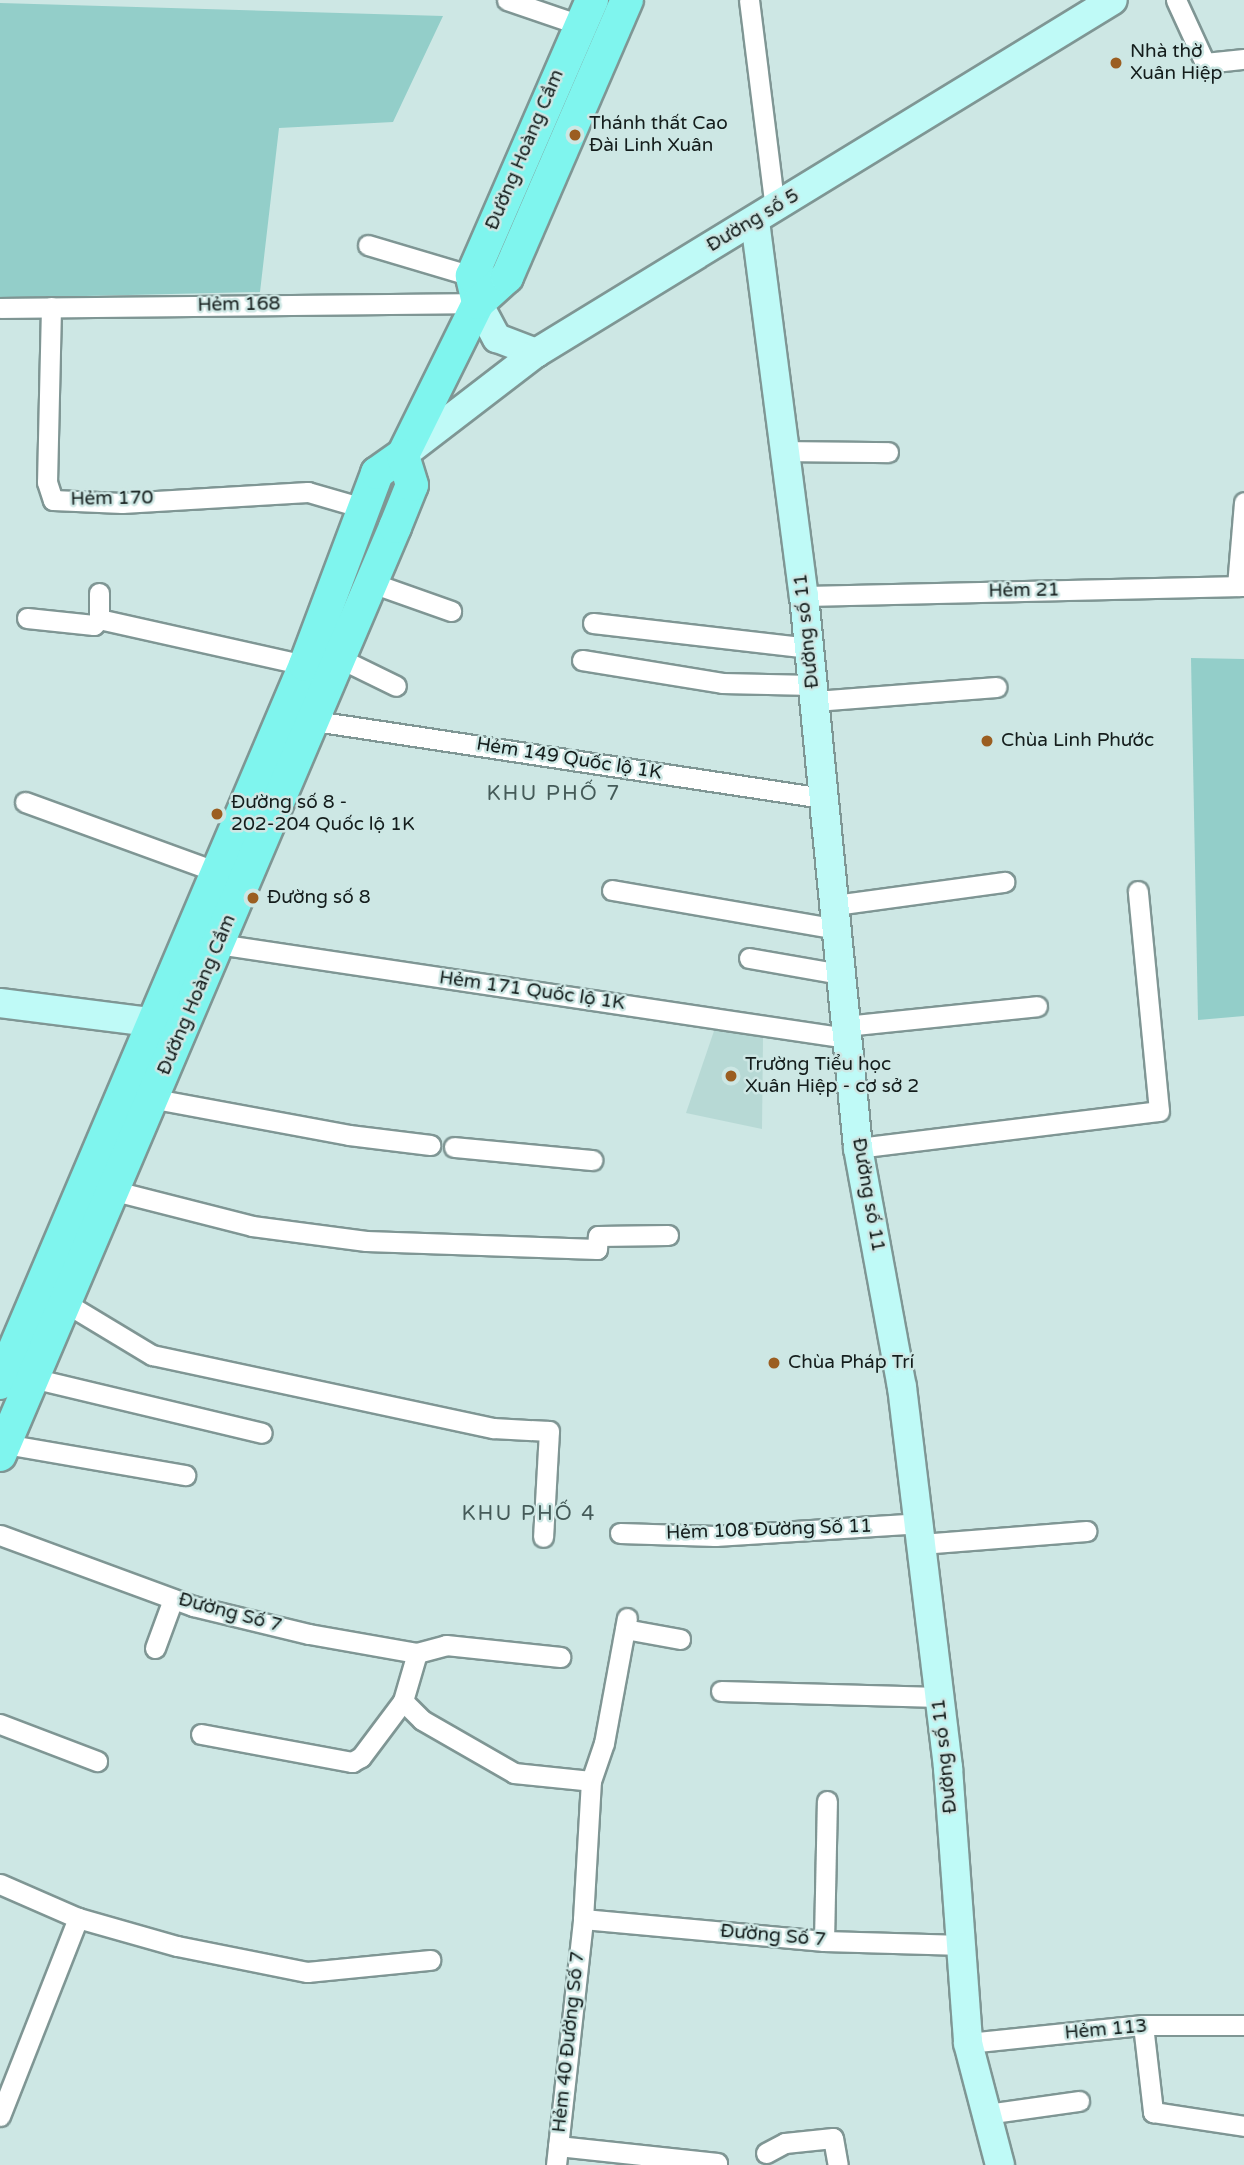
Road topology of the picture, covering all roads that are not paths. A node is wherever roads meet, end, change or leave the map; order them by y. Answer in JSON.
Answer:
{"nodes":[{"id":1,"x":507,"y":0,"type":"edge"},
{"id":2,"x":627,"y":0,"type":"edge"},
{"id":3,"x":749,"y":0,"type":"edge"},
{"id":4,"x":1113,"y":0,"type":"edge"},
{"id":5,"x":1176,"y":0,"type":"edge"},
{"id":6,"x":586,"y":13,"type":"edge"},
{"id":7,"x":1244,"y":59,"type":"edge"},
{"id":8,"x":765,"y":215,"type":"junction"},
{"id":9,"x":368,"y":245,"type":"dead end"},
{"id":10,"x":475,"y":290,"type":"junction"},
{"id":11,"x":51,"y":307,"type":"junction"},
{"id":12,"x":0,"y":308,"type":"edge"},
{"id":13,"x":536,"y":353,"type":"junction"},
{"id":14,"x":787,"y":451,"type":"junction"},
{"id":15,"x":888,"y":452,"type":"dead end"},
{"id":16,"x":403,"y":455,"type":"junction"},
{"id":17,"x":1244,"y":502,"type":"edge"},
{"id":18,"x":363,"y":508,"type":"junction"},
{"id":19,"x":372,"y":583,"type":"junction"},
{"id":20,"x":1241,"y":586,"type":"edge"},
{"id":21,"x":99,"y":593,"type":"dead end"},
{"id":22,"x":804,"y":596,"type":"junction"},
{"id":23,"x":451,"y":611,"type":"dead end"},
{"id":24,"x":27,"y":618,"type":"dead end"},
{"id":25,"x":99,"y":619,"type":"junction"},
{"id":26,"x":593,"y":623,"type":"dead end"},
{"id":27,"x":810,"y":648,"type":"junction"},
{"id":28,"x":341,"y":659,"type":"junction"},
{"id":29,"x":582,"y":660,"type":"dead end"},
{"id":30,"x":305,"y":665,"type":"junction"},
{"id":31,"x":396,"y":686,"type":"dead end"},
{"id":32,"x":996,"y":687,"type":"dead end"},
{"id":33,"x":814,"y":693,"type":"junction"},
{"id":34,"x":315,"y":720,"type":"junction"},
{"id":35,"x":823,"y":798,"type":"junction"},
{"id":36,"x":25,"y":802,"type":"dead end"},
{"id":37,"x":217,"y":872,"type":"junction"},
{"id":38,"x":1004,"y":882,"type":"dead end"},
{"id":39,"x":612,"y":890,"type":"dead end"},
{"id":40,"x":1138,"y":891,"type":"dead end"},
{"id":41,"x":836,"y":917,"type":"junction"},
{"id":42,"x":218,"y":944,"type":"junction"},
{"id":43,"x":749,"y":958,"type":"dead end"},
{"id":44,"x":840,"y":974,"type":"junction"},
{"id":45,"x":0,"y":1003,"type":"edge"},
{"id":46,"x":1037,"y":1006,"type":"dead end"},
{"id":47,"x":168,"y":1024,"type":"junction"},
{"id":48,"x":846,"y":1032,"type":"junction"},
{"id":49,"x":155,"y":1099,"type":"junction"},
{"id":50,"x":430,"y":1145,"type":"dead end"},
{"id":51,"x":454,"y":1147,"type":"dead end"},
{"id":52,"x":858,"y":1148,"type":"junction"},
{"id":53,"x":592,"y":1160,"type":"dead end"},
{"id":54,"x":115,"y":1191,"type":"junction"},
{"id":55,"x":668,"y":1235,"type":"dead end"},
{"id":56,"x":64,"y":1302,"type":"junction"},
{"id":57,"x":32,"y":1378,"type":"junction"},
{"id":58,"x":0,"y":1383,"type":"edge"},
{"id":59,"x":262,"y":1433,"type":"dead end"},
{"id":60,"x":2,"y":1449,"type":"edge"},
{"id":61,"x":185,"y":1475,"type":"dead end"},
{"id":62,"x":1086,"y":1531,"type":"dead end"},
{"id":63,"x":620,"y":1533,"type":"dead end"},
{"id":64,"x":920,"y":1534,"type":"junction"},
{"id":65,"x":0,"y":1535,"type":"edge"},
{"id":66,"x":542,"y":1537,"type":"dead end"},
{"id":67,"x":173,"y":1599,"type":"junction"},
{"id":68,"x":680,"y":1639,"type":"dead end"},
{"id":69,"x":155,"y":1648,"type":"dead end"},
{"id":70,"x":417,"y":1653,"type":"junction"},
{"id":71,"x":560,"y":1657,"type":"dead end"},
{"id":72,"x":721,"y":1691,"type":"dead end"},
{"id":73,"x":939,"y":1697,"type":"junction"},
{"id":74,"x":403,"y":1701,"type":"junction"},
{"id":75,"x":0,"y":1724,"type":"edge"},
{"id":76,"x":201,"y":1734,"type":"dead end"},
{"id":77,"x":97,"y":1761,"type":"dead end"},
{"id":78,"x":591,"y":1781,"type":"junction"},
{"id":79,"x":827,"y":1801,"type":"dead end"},
{"id":80,"x":0,"y":1884,"type":"edge"},
{"id":81,"x":78,"y":1918,"type":"junction"},
{"id":82,"x":583,"y":1919,"type":"junction"},
{"id":83,"x":824,"y":1941,"type":"junction"},
{"id":84,"x":963,"y":1945,"type":"junction"},
{"id":85,"x":430,"y":1960,"type":"dead end"},
{"id":86,"x":1143,"y":2025,"type":"junction"},
{"id":87,"x":1244,"y":2025,"type":"edge"},
{"id":88,"x":968,"y":2043,"type":"junction"},
{"id":89,"x":1079,"y":2101,"type":"dead end"},
{"id":90,"x":986,"y":2114,"type":"junction"},
{"id":91,"x":0,"y":2116,"type":"edge"},
{"id":92,"x":1244,"y":2126,"type":"edge"},
{"id":93,"x":766,"y":2153,"type":"dead end"},
{"id":94,"x":557,"y":2156,"type":"edge"},
{"id":95,"x":717,"y":2162,"type":"dead end"},
{"id":96,"x":838,"y":2165,"type":"edge"},
{"id":97,"x":999,"y":2165,"type":"edge"}],
"edges":[{"from":1,"to":6,"type":"street"},
{"from":2,"to":10,"type":"main road","name":"Đường Hoàng Cầm"},
{"from":3,"to":8,"type":"street"},
{"from":4,"to":8,"type":"main road","name":"Đường số 5"},
{"from":5,"to":7,"type":"street"},
{"from":6,"to":10,"type":"main road","name":"Đường Hoàng Cầm"},
{"from":8,"to":13,"type":"main road","name":"Đường số 5"},
{"from":8,"to":14,"type":"main road","name":"Đường số 11"},
{"from":9,"to":10,"type":"street"},
{"from":10,"to":11,"type":"street","name":"Hẻm 168"},
{"from":10,"to":13,"type":"main road"},
{"from":10,"to":16,"type":"main road","name":"Đường Hoàng Cầm"},
{"from":11,"to":12,"type":"street","name":"Hẻm 168"},
{"from":11,"to":18,"type":"street","name":"Hẻm 170"},
{"from":13,"to":16,"type":"main road","name":"Đường số 5"},
{"from":14,"to":15,"type":"street"},
{"from":14,"to":22,"type":"main road","name":"Đường số 11"},
{"from":16,"to":18,"type":"main road","name":"Đường Hoàng Cầm"},
{"from":16,"to":19,"type":"main road","name":"Đường Hoàng Cầm"},
{"from":17,"to":20,"type":"street"},
{"from":18,"to":30,"type":"main road","name":"Đường Hoàng Cầm"},
{"from":19,"to":23,"type":"street"},
{"from":19,"to":28,"type":"main road","name":"Đường Hoàng Cầm"},
{"from":20,"to":22,"type":"street","name":"Hẻm 21"},
{"from":21,"to":25,"type":"street"},
{"from":22,"to":27,"type":"main road","name":"Đường số 11"},
{"from":24,"to":25,"type":"street"},
{"from":25,"to":30,"type":"street"},
{"from":26,"to":27,"type":"street"},
{"from":27,"to":33,"type":"main road","name":"Đường số 11"},
{"from":28,"to":31,"type":"street"},
{"from":28,"to":34,"type":"main road","name":"Đường Hoàng Cầm"},
{"from":29,"to":33,"type":"street"},
{"from":30,"to":37,"type":"main road","name":"Đường Hoàng Cầm"},
{"from":32,"to":33,"type":"street"},
{"from":33,"to":35,"type":"main road","name":"Đường số 11"},
{"from":34,"to":35,"type":"street","name":"Hẻm 149 Quốc lộ 1K"},
{"from":34,"to":42,"type":"main road","name":"Đường Hoàng Cầm"},
{"from":35,"to":41,"type":"main road","name":"Đường số 11"},
{"from":36,"to":37,"type":"street"},
{"from":37,"to":47,"type":"main road","name":"Đường Hoàng Cầm"},
{"from":38,"to":41,"type":"street"},
{"from":39,"to":41,"type":"street"},
{"from":40,"to":52,"type":"street"},
{"from":41,"to":44,"type":"main road","name":"Đường số 11"},
{"from":42,"to":47,"type":"main road","name":"Đường Hoàng Cầm"},
{"from":42,"to":48,"type":"street","name":"Hẻm 171 Quốc lộ 1K"},
{"from":43,"to":44,"type":"street"},
{"from":44,"to":48,"type":"main road","name":"Đường số 11"},
{"from":45,"to":47,"type":"main road"},
{"from":46,"to":48,"type":"street","name":"Hẻm 171 Quốc lộ 1K"},
{"from":47,"to":49,"type":"main road","name":"Đường Hoàng Cầm"},
{"from":47,"to":58,"type":"main road","name":"Đường Hoàng Cầm"},
{"from":48,"to":52,"type":"main road","name":"Đường số 11"},
{"from":49,"to":50,"type":"street"},
{"from":49,"to":54,"type":"main road","name":"Đường Hoàng Cầm"},
{"from":51,"to":53,"type":"street"},
{"from":52,"to":64,"type":"main road","name":"Đường số 11"},
{"from":54,"to":55,"type":"street"},
{"from":54,"to":56,"type":"main road","name":"Đường Hoàng Cầm"},
{"from":56,"to":57,"type":"main road","name":"Đường Hoàng Cầm"},
{"from":56,"to":66,"type":"street"},
{"from":57,"to":59,"type":"street"},
{"from":57,"to":60,"type":"main road","name":"Đường Hoàng Cầm"},
{"from":60,"to":61,"type":"street"},
{"from":62,"to":64,"type":"street","name":"Hẻm 108 Đường Số 11"},
{"from":63,"to":64,"type":"street","name":"Hẻm 108 Đường Số 11"},
{"from":64,"to":73,"type":"main road","name":"Đường số 11"},
{"from":65,"to":67,"type":"street","name":"Đường Số 7"},
{"from":67,"to":69,"type":"street"},
{"from":67,"to":70,"type":"street","name":"Đường Số 7"},
{"from":68,"to":78,"type":"street","name":"Hẻm 40 Đường Số 7"},
{"from":70,"to":71,"type":"street"},
{"from":70,"to":74,"type":"street"},
{"from":72,"to":73,"type":"street"},
{"from":73,"to":84,"type":"main road","name":"Đường số 11"},
{"from":74,"to":76,"type":"street"},
{"from":74,"to":78,"type":"street"},
{"from":75,"to":77,"type":"street"},
{"from":78,"to":82,"type":"street","name":"Hẻm 40 Đường Số 7"},
{"from":79,"to":83,"type":"street"},
{"from":80,"to":81,"type":"street"},
{"from":81,"to":85,"type":"street"},
{"from":81,"to":91,"type":"street"},
{"from":82,"to":83,"type":"street","name":"Đường Số 7"},
{"from":82,"to":94,"type":"street","name":"Hẻm 40 Đường Số 7"},
{"from":83,"to":84,"type":"street","name":"Đường Số 7"},
{"from":84,"to":88,"type":"main road","name":"Đường số 11"},
{"from":86,"to":87,"type":"street","name":"Hẻm 113"},
{"from":86,"to":88,"type":"street","name":"Hẻm 113"},
{"from":86,"to":92,"type":"street"},
{"from":88,"to":90,"type":"main road","name":"Đường số 11"},
{"from":89,"to":90,"type":"street"},
{"from":90,"to":97,"type":"main road","name":"Đường số 11"},
{"from":93,"to":96,"type":"street"},
{"from":94,"to":95,"type":"street"}]}
